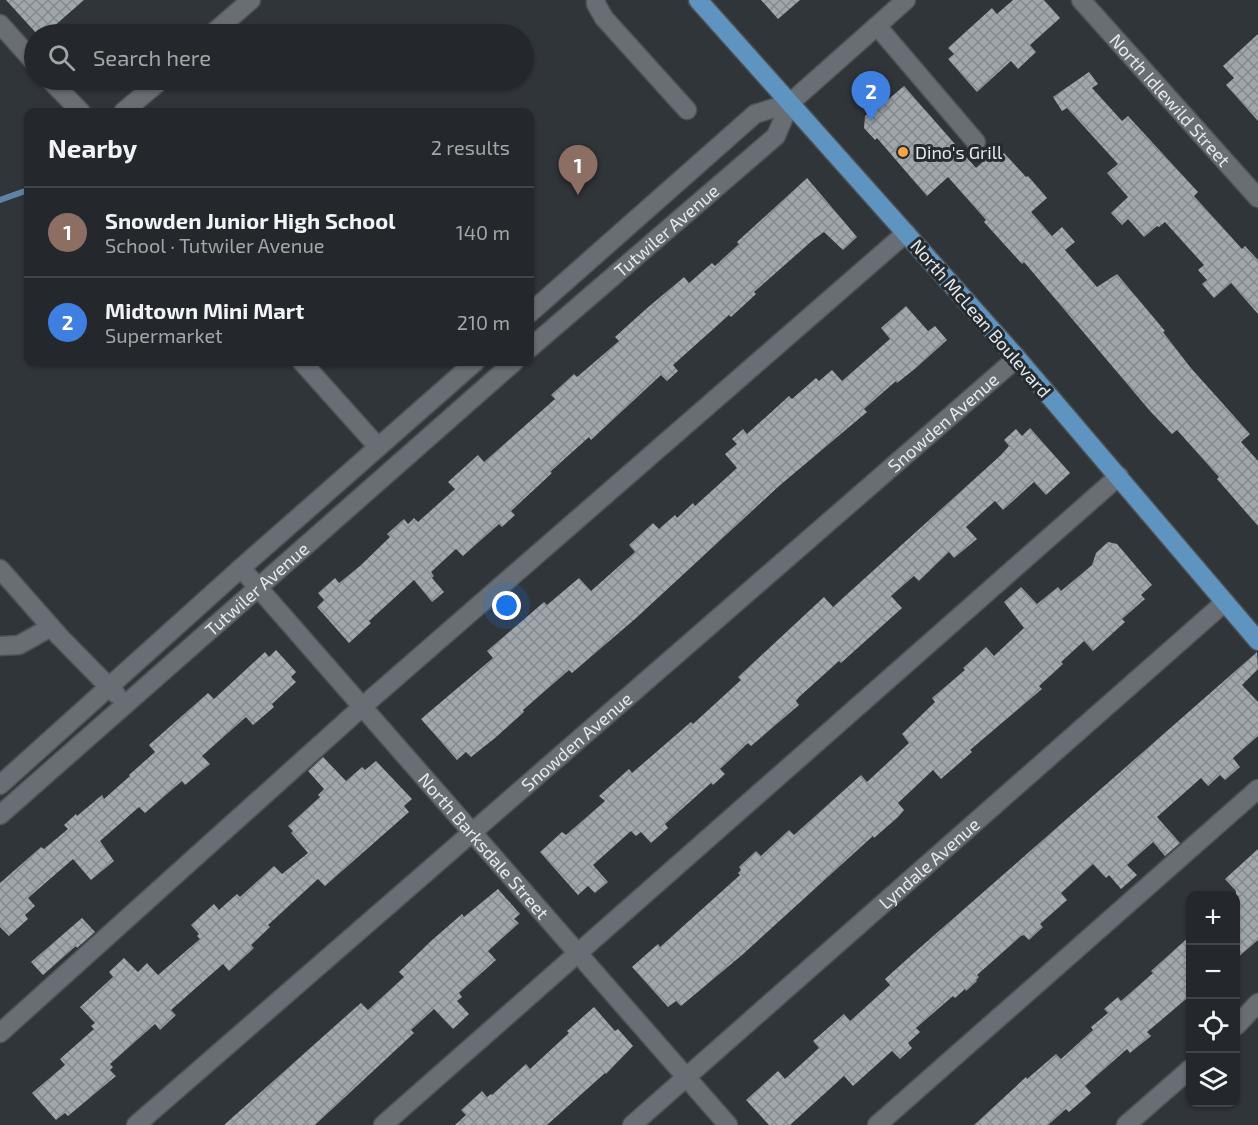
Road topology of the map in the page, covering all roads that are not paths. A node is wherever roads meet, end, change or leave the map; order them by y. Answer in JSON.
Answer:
{"nodes":[{"id":1,"x":251,"y":0,"type":"edge"},
{"id":2,"x":596,"y":0,"type":"edge"},
{"id":3,"x":698,"y":0,"type":"edge"},
{"id":4,"x":906,"y":0,"type":"edge"},
{"id":5,"x":1081,"y":0,"type":"edge"},
{"id":6,"x":0,"y":24,"type":"edge"},
{"id":7,"x":223,"y":24,"type":"edge"},
{"id":8,"x":877,"y":26,"type":"junction"},
{"id":9,"x":24,"y":51,"type":"edge"},
{"id":10,"x":60,"y":90,"type":"edge"},
{"id":11,"x":149,"y":90,"type":"edge"},
{"id":12,"x":790,"y":103,"type":"junction"},
{"id":13,"x":77,"y":108,"type":"edge"},
{"id":14,"x":128,"y":108,"type":"edge"},
{"id":15,"x":687,"y":110,"type":"dead end"},
{"id":16,"x":976,"y":142,"type":"dead end"},
{"id":17,"x":1258,"y":198,"type":"edge"},
{"id":18,"x":906,"y":232,"type":"junction"},
{"id":19,"x":534,"y":309,"type":"edge"},
{"id":20,"x":534,"y":345,"type":"edge"},
{"id":21,"x":1017,"y":358,"type":"junction"},
{"id":22,"x":306,"y":366,"type":"edge"},
{"id":23,"x":470,"y":366,"type":"edge"},
{"id":24,"x":509,"y":366,"type":"edge"},
{"id":25,"x":378,"y":447,"type":"junction"},
{"id":26,"x":1119,"y":476,"type":"junction"},
{"id":27,"x":241,"y":568,"type":"junction"},
{"id":28,"x":0,"y":569,"type":"edge"},
{"id":29,"x":258,"y":587,"type":"junction"},
{"id":30,"x":1225,"y":602,"type":"junction"},
{"id":31,"x":51,"y":627,"type":"junction"},
{"id":32,"x":1258,"y":640,"type":"edge"},
{"id":33,"x":0,"y":646,"type":"edge"},
{"id":34,"x":110,"y":686,"type":"junction"},
{"id":35,"x":125,"y":705,"type":"junction"},
{"id":36,"x":362,"y":707,"type":"junction"},
{"id":37,"x":0,"y":785,"type":"edge"},
{"id":38,"x":1258,"y":789,"type":"edge"},
{"id":39,"x":0,"y":816,"type":"edge"},
{"id":40,"x":471,"y":832,"type":"junction"},
{"id":41,"x":579,"y":954,"type":"junction"},
{"id":42,"x":1258,"y":1003,"type":"edge"},
{"id":43,"x":1240,"y":1022,"type":"edge"},
{"id":44,"x":0,"y":1033,"type":"edge"},
{"id":45,"x":1186,"y":1073,"type":"edge"},
{"id":46,"x":687,"y":1076,"type":"junction"},
{"id":47,"x":136,"y":1125,"type":"edge"},
{"id":48,"x":383,"y":1125,"type":"edge"},
{"id":49,"x":632,"y":1125,"type":"edge"},
{"id":50,"x":728,"y":1125,"type":"edge"},
{"id":51,"x":877,"y":1125,"type":"edge"},
{"id":52,"x":1126,"y":1125,"type":"edge"}],
"edges":[{"from":1,"to":7,"type":"street"},
{"from":2,"to":15,"type":"street"},
{"from":3,"to":12,"type":"main road","name":"North McLean Boulevard"},
{"from":4,"to":8,"type":"street","name":"Tutwiler Avenue"},
{"from":5,"to":17,"type":"street","name":"North Idlewild Street"},
{"from":6,"to":9,"type":"street"},
{"from":8,"to":12,"type":"street","name":"Tutwiler Avenue"},
{"from":8,"to":16,"type":"street"},
{"from":10,"to":13,"type":"street"},
{"from":11,"to":14,"type":"street"},
{"from":12,"to":18,"type":"main road","name":"North McLean Boulevard"},
{"from":12,"to":19,"type":"street","name":"Tutwiler Avenue"},
{"from":12,"to":20,"type":"street","name":"Tutwiler Avenue"},
{"from":18,"to":21,"type":"main road","name":"North McLean Boulevard"},
{"from":18,"to":36,"type":"street"},
{"from":21,"to":26,"type":"main road","name":"North McLean Boulevard"},
{"from":21,"to":40,"type":"street","name":"Snowden Avenue"},
{"from":22,"to":25,"type":"street"},
{"from":23,"to":25,"type":"street","name":"Tutwiler Avenue"},
{"from":24,"to":29,"type":"street","name":"Tutwiler Avenue"},
{"from":25,"to":27,"type":"street","name":"Tutwiler Avenue"},
{"from":26,"to":30,"type":"main road","name":"North McLean Boulevard"},
{"from":26,"to":41,"type":"street"},
{"from":27,"to":29,"type":"street","name":"North Barksdale Street"},
{"from":27,"to":34,"type":"street","name":"Tutwiler Avenue"},
{"from":28,"to":31,"type":"street"},
{"from":29,"to":35,"type":"street","name":"Tutwiler Avenue"},
{"from":29,"to":36,"type":"street","name":"North Barksdale Street"},
{"from":30,"to":32,"type":"main road","name":"North McLean Boulevard"},
{"from":30,"to":46,"type":"street","name":"Lyndale Avenue"},
{"from":31,"to":33,"type":"street"},
{"from":31,"to":34,"type":"street"},
{"from":34,"to":35,"type":"street"},
{"from":34,"to":37,"type":"street","name":"Tutwiler Avenue"},
{"from":35,"to":39,"type":"street","name":"Tutwiler Avenue"},
{"from":36,"to":40,"type":"street","name":"North Barksdale Street"},
{"from":36,"to":44,"type":"street"},
{"from":38,"to":51,"type":"street"},
{"from":40,"to":41,"type":"street","name":"North Barksdale Street"},
{"from":40,"to":47,"type":"street","name":"Snowden Avenue"},
{"from":41,"to":46,"type":"street","name":"North Barksdale Street"},
{"from":41,"to":48,"type":"street"},
{"from":42,"to":43,"type":"street"},
{"from":45,"to":52,"type":"street"},
{"from":46,"to":49,"type":"street","name":"Lyndale Avenue"},
{"from":46,"to":50,"type":"street","name":"North Barksdale Street"}]}
